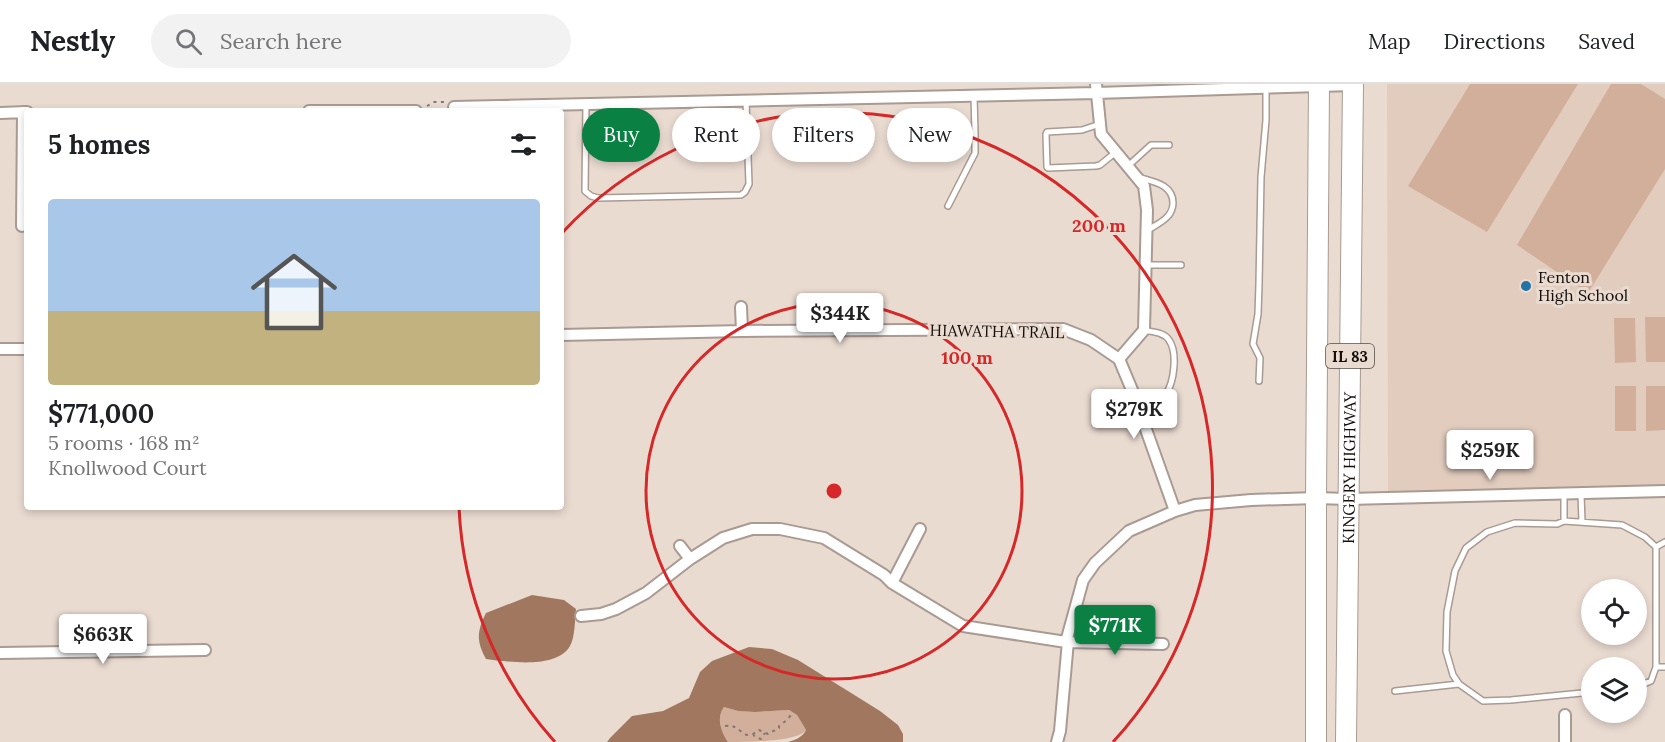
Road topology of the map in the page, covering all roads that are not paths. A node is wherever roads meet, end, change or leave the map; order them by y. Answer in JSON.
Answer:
{"nodes":[{"id":1,"x":1319,"y":85,"type":"edge"},
{"id":2,"x":1353,"y":85,"type":"edge"},
{"id":3,"x":1199,"y":87,"type":"edge"},
{"id":4,"x":1266,"y":87,"type":"junction"},
{"id":5,"x":1096,"y":89,"type":"edge"},
{"id":6,"x":974,"y":96,"type":"junction"},
{"id":7,"x":746,"y":101,"type":"junction"},
{"id":8,"x":586,"y":104,"type":"junction"},
{"id":9,"x":454,"y":108,"type":"road end"},
{"id":10,"x":24,"y":112,"type":"edge"},
{"id":11,"x":0,"y":113,"type":"edge"},
{"id":12,"x":1100,"y":124,"type":"junction"},
{"id":13,"x":975,"y":133,"type":"joint"},
{"id":14,"x":1169,"y":145,"type":"dead end"},
{"id":15,"x":24,"y":150,"type":"edge"},
{"id":16,"x":1117,"y":152,"type":"junction"},
{"id":17,"x":1128,"y":166,"type":"junction"},
{"id":18,"x":1137,"y":177,"type":"junction"},
{"id":19,"x":948,"y":206,"type":"dead end"},
{"id":20,"x":22,"y":226,"type":"dead end"},
{"id":21,"x":1146,"y":231,"type":"junction"},
{"id":22,"x":1145,"y":265,"type":"junction"},
{"id":23,"x":1181,"y":265,"type":"dead end"},
{"id":24,"x":741,"y":307,"type":"dead end"},
{"id":25,"x":1143,"y":330,"type":"junction"},
{"id":26,"x":742,"y":331,"type":"junction"},
{"id":27,"x":564,"y":335,"type":"edge"},
{"id":28,"x":24,"y":349,"type":"edge"},
{"id":29,"x":0,"y":350,"type":"edge"},
{"id":30,"x":1119,"y":359,"type":"junction"},
{"id":31,"x":1259,"y":381,"type":"dead end"},
{"id":32,"x":1141,"y":416,"type":"junction"},
{"id":33,"x":1665,"y":491,"type":"edge"},
{"id":34,"x":1564,"y":493,"type":"junction"},
{"id":35,"x":1581,"y":493,"type":"junction"},
{"id":36,"x":1316,"y":498,"type":"junction"},
{"id":37,"x":1348,"y":499,"type":"junction"},
{"id":38,"x":1175,"y":511,"type":"junction"},
{"id":39,"x":1564,"y":521,"type":"junction"},
{"id":40,"x":1582,"y":522,"type":"junction"},
{"id":41,"x":920,"y":529,"type":"dead end"},
{"id":42,"x":1665,"y":542,"type":"edge"},
{"id":43,"x":680,"y":546,"type":"dead end"},
{"id":44,"x":1656,"y":548,"type":"junction"},
{"id":45,"x":690,"y":559,"type":"junction"},
{"id":46,"x":892,"y":583,"type":"junction"},
{"id":47,"x":581,"y":616,"type":"dead end"},
{"id":48,"x":1067,"y":641,"type":"junction"},
{"id":49,"x":1163,"y":644,"type":"dead end"},
{"id":50,"x":205,"y":650,"type":"dead end"},
{"id":51,"x":0,"y":653,"type":"edge"},
{"id":52,"x":1656,"y":667,"type":"junction"},
{"id":53,"x":1665,"y":667,"type":"edge"},
{"id":54,"x":1647,"y":683,"type":"edge"},
{"id":55,"x":1460,"y":684,"type":"junction"},
{"id":56,"x":1395,"y":691,"type":"dead end"},
{"id":57,"x":1581,"y":693,"type":"edge"},
{"id":58,"x":1565,"y":715,"type":"dead end"},
{"id":59,"x":1057,"y":742,"type":"edge"},
{"id":60,"x":1316,"y":742,"type":"edge"},
{"id":61,"x":1346,"y":742,"type":"edge"},
{"id":62,"x":1565,"y":742,"type":"edge"}],
"edges":[{"from":1,"to":2,"type":"street"},
{"from":1,"to":4,"type":"street"},
{"from":1,"to":36,"type":"highway","name":"KINGERY HIGHWAY","number":"IL 83"},
{"from":2,"to":37,"type":"highway","name":"KINGERY HIGHWAY","number":"IL 83"},
{"from":3,"to":4,"type":"street"},
{"from":3,"to":5,"type":"street"},
{"from":4,"to":31,"type":"lane"},
{"from":5,"to":6,"type":"street"},
{"from":5,"to":12,"type":"street"},
{"from":6,"to":7,"type":"street"},
{"from":6,"to":13,"type":"lane"},
{"from":7,"to":8,"type":"street"},
{"from":7,"to":8,"type":"lane"},
{"from":8,"to":9,"type":"street"},
{"from":10,"to":11,"type":"street"},
{"from":12,"to":16,"type":"street"},
{"from":12,"to":16,"type":"lane"},
{"from":13,"to":19,"type":"lane"},
{"from":14,"to":17,"type":"lane"},
{"from":15,"to":20,"type":"street"},
{"from":16,"to":17,"type":"street"},
{"from":17,"to":18,"type":"street"},
{"from":18,"to":21,"type":"street"},
{"from":18,"to":21,"type":"lane"},
{"from":21,"to":22,"type":"street"},
{"from":22,"to":23,"type":"lane"},
{"from":22,"to":25,"type":"street"},
{"from":24,"to":26,"type":"street"},
{"from":25,"to":30,"type":"street"},
{"from":25,"to":32,"type":"lane"},
{"from":26,"to":27,"type":"street","name":"HIAWATHA TRAIL"},
{"from":26,"to":30,"type":"street","name":"HIAWATHA TRAIL"},
{"from":28,"to":29,"type":"street"},
{"from":30,"to":32,"type":"street"},
{"from":32,"to":38,"type":"street"},
{"from":33,"to":35,"type":"street"},
{"from":34,"to":35,"type":"street"},
{"from":34,"to":37,"type":"street"},
{"from":34,"to":39,"type":"lane"},
{"from":35,"to":40,"type":"lane"},
{"from":36,"to":37,"type":"street"},
{"from":36,"to":38,"type":"street"},
{"from":36,"to":60,"type":"highway","name":"KINGERY HIGHWAY","number":"IL 83"},
{"from":37,"to":61,"type":"highway","name":"KINGERY HIGHWAY","number":"IL 83"},
{"from":38,"to":48,"type":"street"},
{"from":39,"to":40,"type":"lane"},
{"from":39,"to":55,"type":"lane"},
{"from":40,"to":44,"type":"lane"},
{"from":41,"to":46,"type":"street"},
{"from":42,"to":44,"type":"lane"},
{"from":43,"to":45,"type":"street"},
{"from":44,"to":52,"type":"lane"},
{"from":45,"to":46,"type":"street"},
{"from":45,"to":47,"type":"street"},
{"from":46,"to":48,"type":"street"},
{"from":48,"to":49,"type":"street"},
{"from":48,"to":59,"type":"street"},
{"from":50,"to":51,"type":"street"},
{"from":52,"to":53,"type":"lane"},
{"from":52,"to":54,"type":"lane"},
{"from":55,"to":56,"type":"lane"},
{"from":55,"to":57,"type":"lane"},
{"from":58,"to":62,"type":"street"}]}
